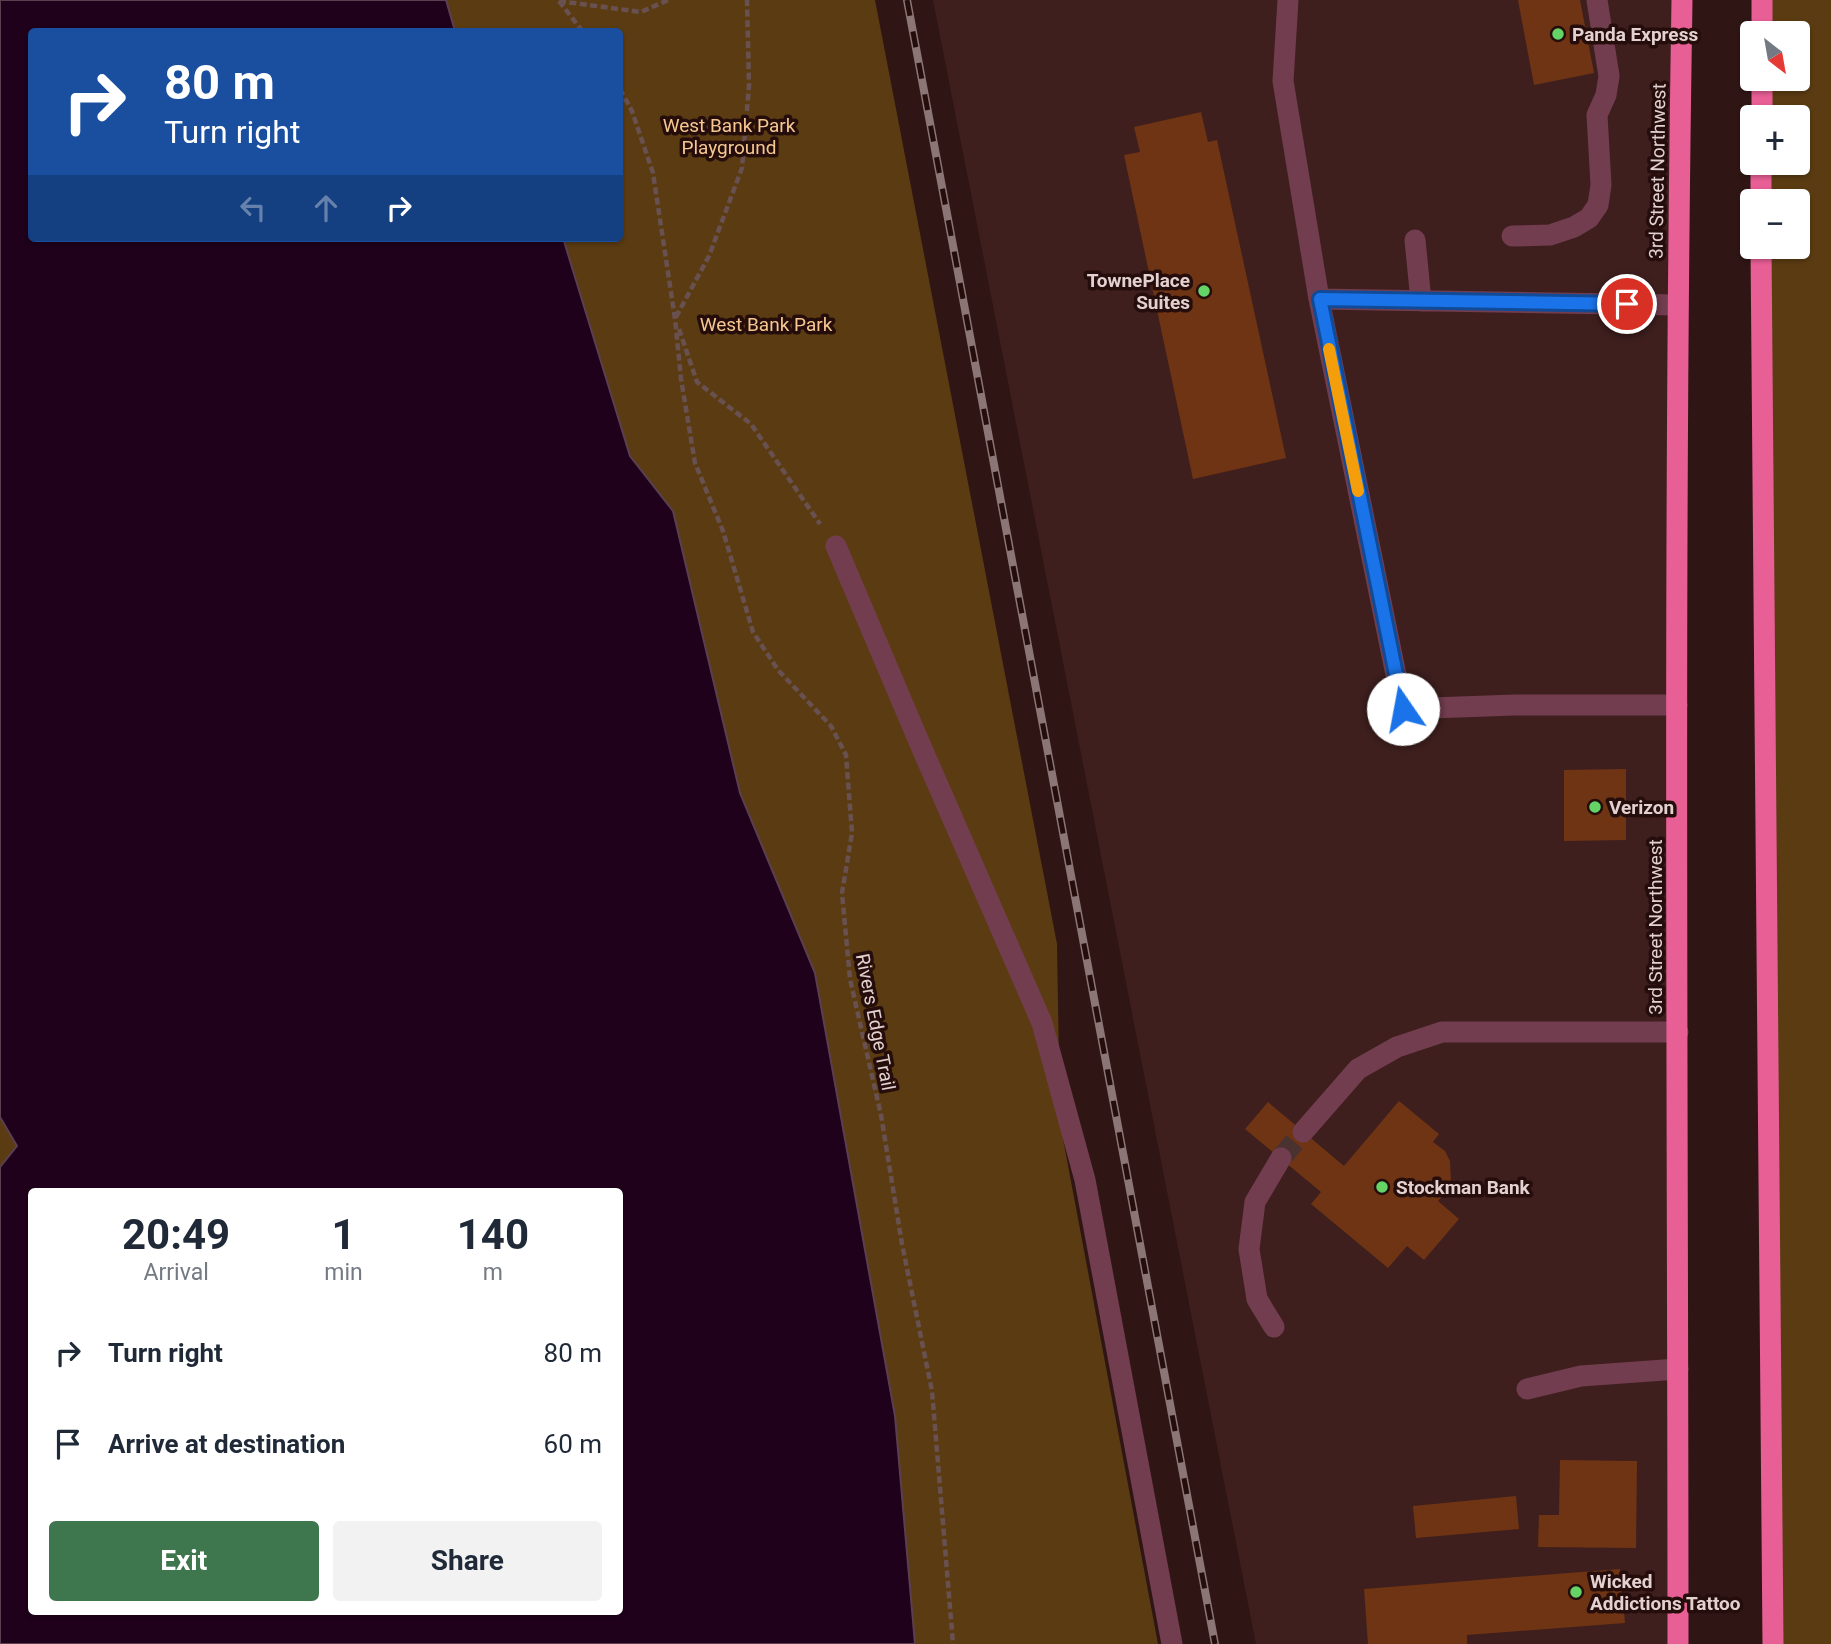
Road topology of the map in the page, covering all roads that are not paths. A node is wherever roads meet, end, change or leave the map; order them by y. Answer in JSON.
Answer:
{"nodes":[{"id":1,"x":1288,"y":0,"type":"edge"},
{"id":2,"x":1597,"y":0,"type":"edge"},
{"id":3,"x":1682,"y":0,"type":"edge"},
{"id":4,"x":1762,"y":0,"type":"edge"},
{"id":5,"x":1762,"y":21,"type":"edge"},
{"id":6,"x":1512,"y":236,"type":"dead end"},
{"id":7,"x":1415,"y":240,"type":"dead end"},
{"id":8,"x":1761,"y":259,"type":"edge"},
{"id":9,"x":1320,"y":299,"type":"junction"},
{"id":10,"x":1421,"y":302,"type":"junction"},
{"id":11,"x":1678,"y":305,"type":"junction"},
{"id":12,"x":836,"y":546,"type":"road end"},
{"id":13,"x":1676,"y":705,"type":"junction"},
{"id":14,"x":1678,"y":1032,"type":"junction"},
{"id":15,"x":1303,"y":1132,"type":"tunnel mouth"},
{"id":16,"x":1280,"y":1158,"type":"tunnel mouth"},
{"id":17,"x":1273,"y":1327,"type":"dead end"},
{"id":18,"x":1678,"y":1369,"type":"junction"},
{"id":19,"x":1527,"y":1389,"type":"dead end"},
{"id":20,"x":1172,"y":1644,"type":"edge"},
{"id":21,"x":1678,"y":1644,"type":"edge"},
{"id":22,"x":1773,"y":1644,"type":"edge"}],
"edges":[{"from":1,"to":9,"type":"lane"},
{"from":2,"to":6,"type":"lane"},
{"from":3,"to":11,"type":"highway","name":"3rd Street Northwest"},
{"from":4,"to":5,"type":"highway"},
{"from":7,"to":10,"type":"lane"},
{"from":8,"to":22,"type":"highway"},
{"from":9,"to":10,"type":"lane"},
{"from":9,"to":13,"type":"lane"},
{"from":10,"to":11,"type":"lane"},
{"from":11,"to":13,"type":"highway","name":"3rd Street Northwest"},
{"from":12,"to":20,"type":"lane"},
{"from":13,"to":14,"type":"highway","name":"3rd Street Northwest"},
{"from":14,"to":15,"type":"lane"},
{"from":14,"to":18,"type":"highway","name":"3rd Street Northwest"},
{"from":16,"to":17,"type":"lane"},
{"from":18,"to":19,"type":"lane"},
{"from":18,"to":21,"type":"highway","name":"3rd Street Northwest"}]}
